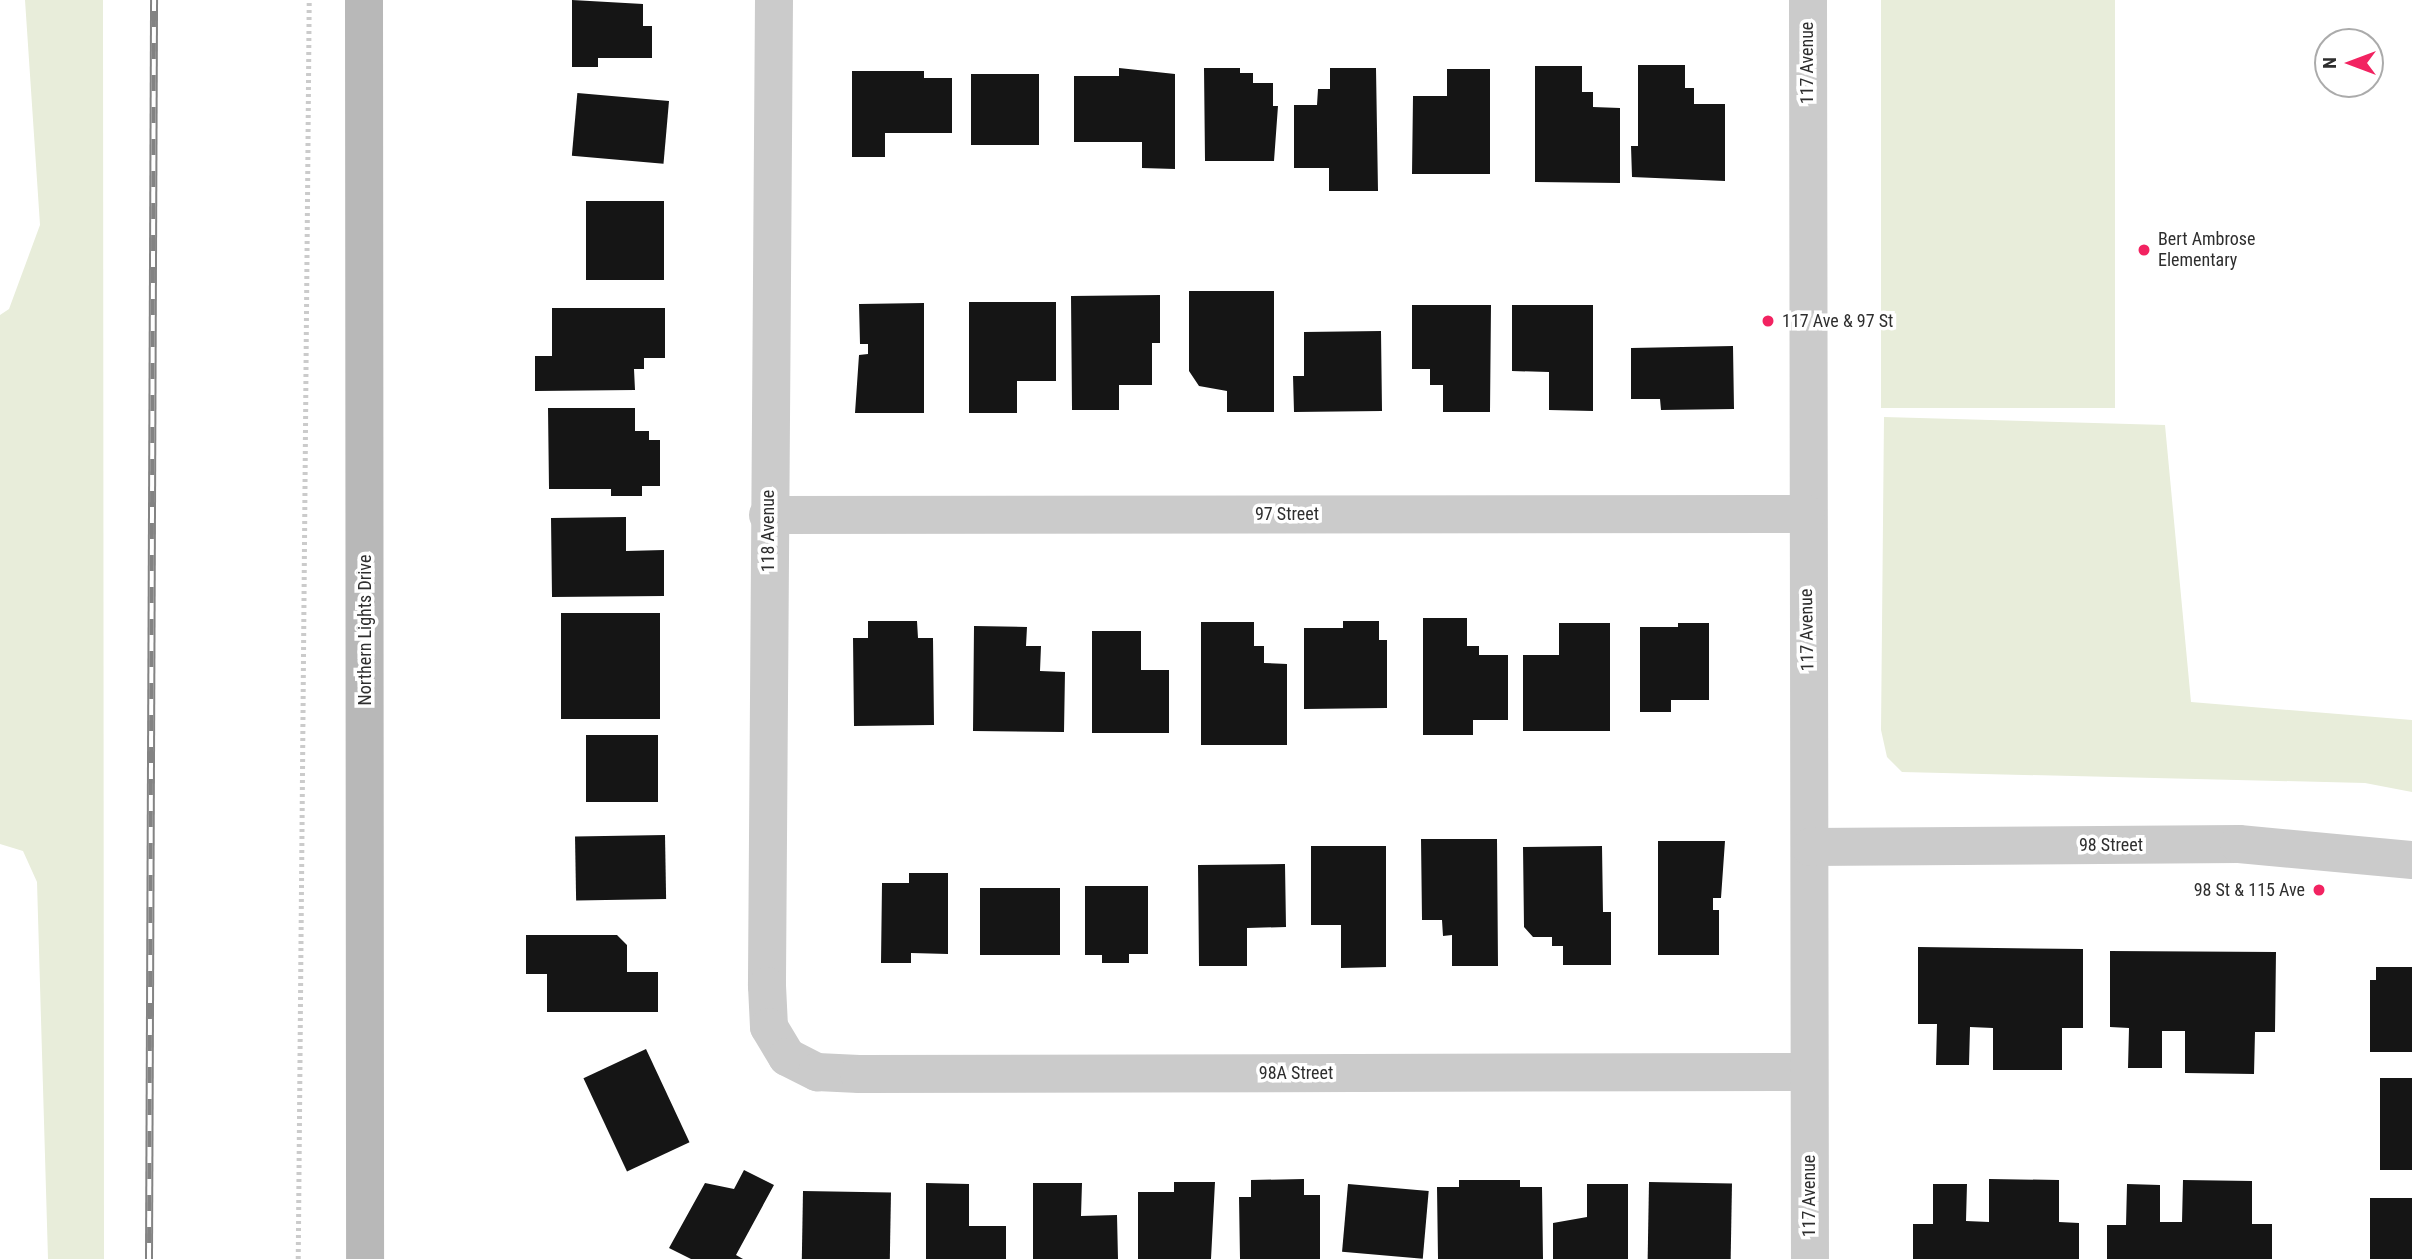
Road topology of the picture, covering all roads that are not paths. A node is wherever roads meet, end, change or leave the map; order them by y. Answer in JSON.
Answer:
{"nodes":[{"id":1,"x":365,"y":0,"type":"edge"},
{"id":2,"x":774,"y":0,"type":"edge"},
{"id":3,"x":1808,"y":0,"type":"edge"},
{"id":4,"x":768,"y":514,"type":"junction"},
{"id":5,"x":1806,"y":514,"type":"junction"},
{"id":6,"x":1810,"y":847,"type":"junction"},
{"id":7,"x":2412,"y":860,"type":"edge"},
{"id":8,"x":788,"y":1057,"type":"joint"},
{"id":9,"x":1808,"y":1072,"type":"junction"},
{"id":10,"x":365,"y":1259,"type":"edge"},
{"id":11,"x":1810,"y":1259,"type":"edge"}],
"edges":[{"from":1,"to":10,"type":"main road","name":"Northern Lights Drive"},
{"from":2,"to":4,"type":"street","name":"118 Avenue"},
{"from":3,"to":5,"type":"street","name":"117 Avenue"},
{"from":4,"to":5,"type":"street","name":"97 Street"},
{"from":4,"to":8,"type":"street","name":"118 Avenue"},
{"from":5,"to":6,"type":"street","name":"117 Avenue"},
{"from":6,"to":7,"type":"street","name":"98 Street"},
{"from":6,"to":9,"type":"street","name":"117 Avenue"},
{"from":8,"to":9,"type":"street","name":"98A Street"},
{"from":9,"to":11,"type":"street","name":"117 Avenue"}]}
